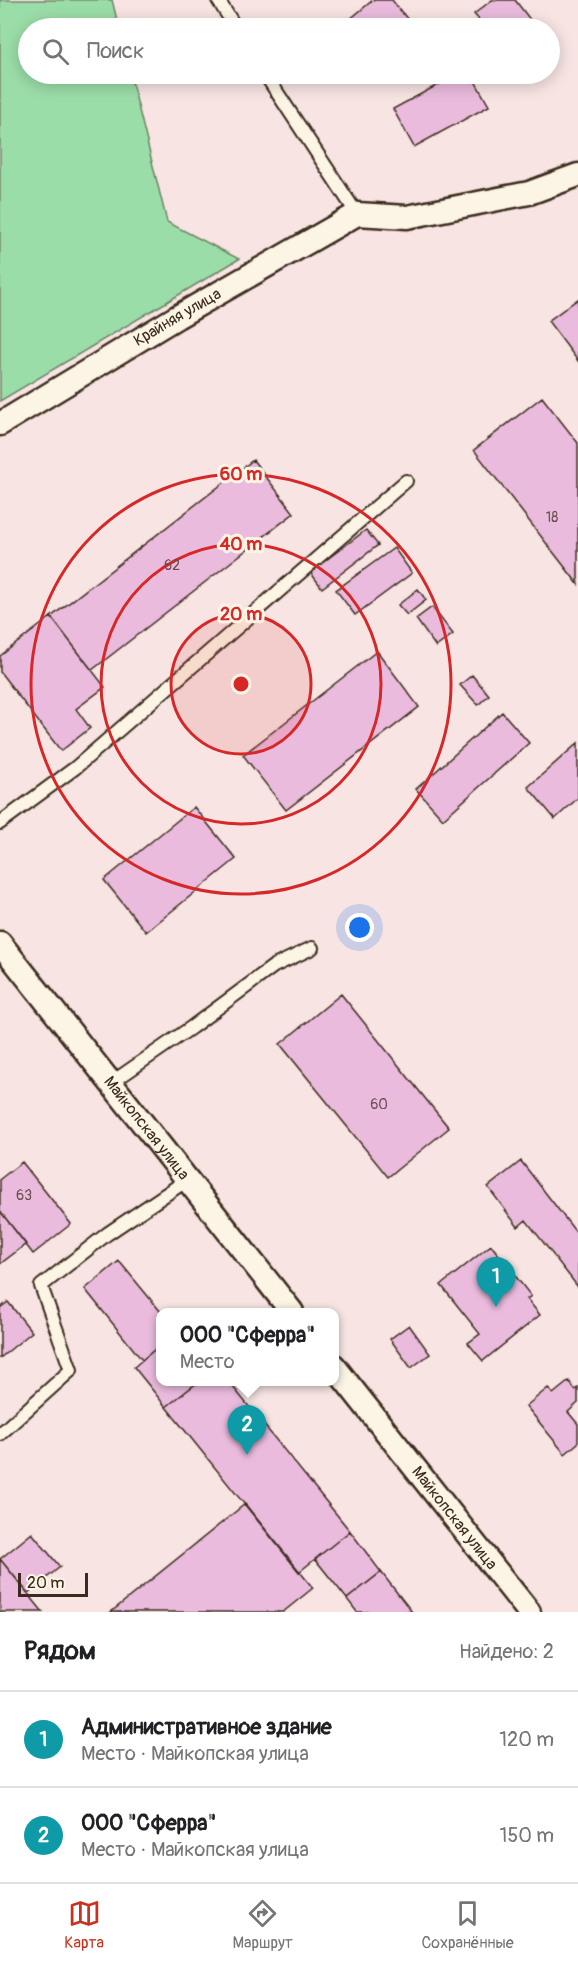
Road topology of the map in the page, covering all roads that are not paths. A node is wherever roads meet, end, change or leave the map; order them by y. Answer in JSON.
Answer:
{"nodes":[{"id":1,"x":218,"y":0,"type":"edge"},
{"id":2,"x":230,"y":18,"type":"edge"},
{"id":3,"x":272,"y":84,"type":"edge"},
{"id":4,"x":578,"y":175,"type":"edge"},
{"id":5,"x":357,"y":214,"type":"junction"},
{"id":6,"x":0,"y":424,"type":"edge"},
{"id":7,"x":406,"y":481,"type":"dead end"},
{"id":8,"x":0,"y":823,"type":"edge"},
{"id":9,"x":0,"y":943,"type":"edge"},
{"id":10,"x":312,"y":948,"type":"dead end"},
{"id":11,"x":111,"y":1083,"type":"junction"},
{"id":12,"x":187,"y":1180,"type":"junction"},
{"id":13,"x":289,"y":1308,"type":"edge"},
{"id":14,"x":339,"y":1372,"type":"edge"},
{"id":15,"x":0,"y":1434,"type":"edge"},
{"id":16,"x":529,"y":1612,"type":"edge"}],
"edges":[{"from":1,"to":2,"type":"lane"},
{"from":3,"to":5,"type":"lane"},
{"from":4,"to":5,"type":"street"},
{"from":5,"to":6,"type":"street","name":"Крайняя улица"},
{"from":7,"to":8,"type":"lane"},
{"from":9,"to":11,"type":"street","name":"Майкопская улица"},
{"from":10,"to":11,"type":"lane"},
{"from":11,"to":12,"type":"street","name":"Майкопская улица"},
{"from":12,"to":13,"type":"street","name":"Майкопская улица"},
{"from":12,"to":15,"type":"lane"},
{"from":14,"to":16,"type":"street","name":"Майкопская улица"}]}
